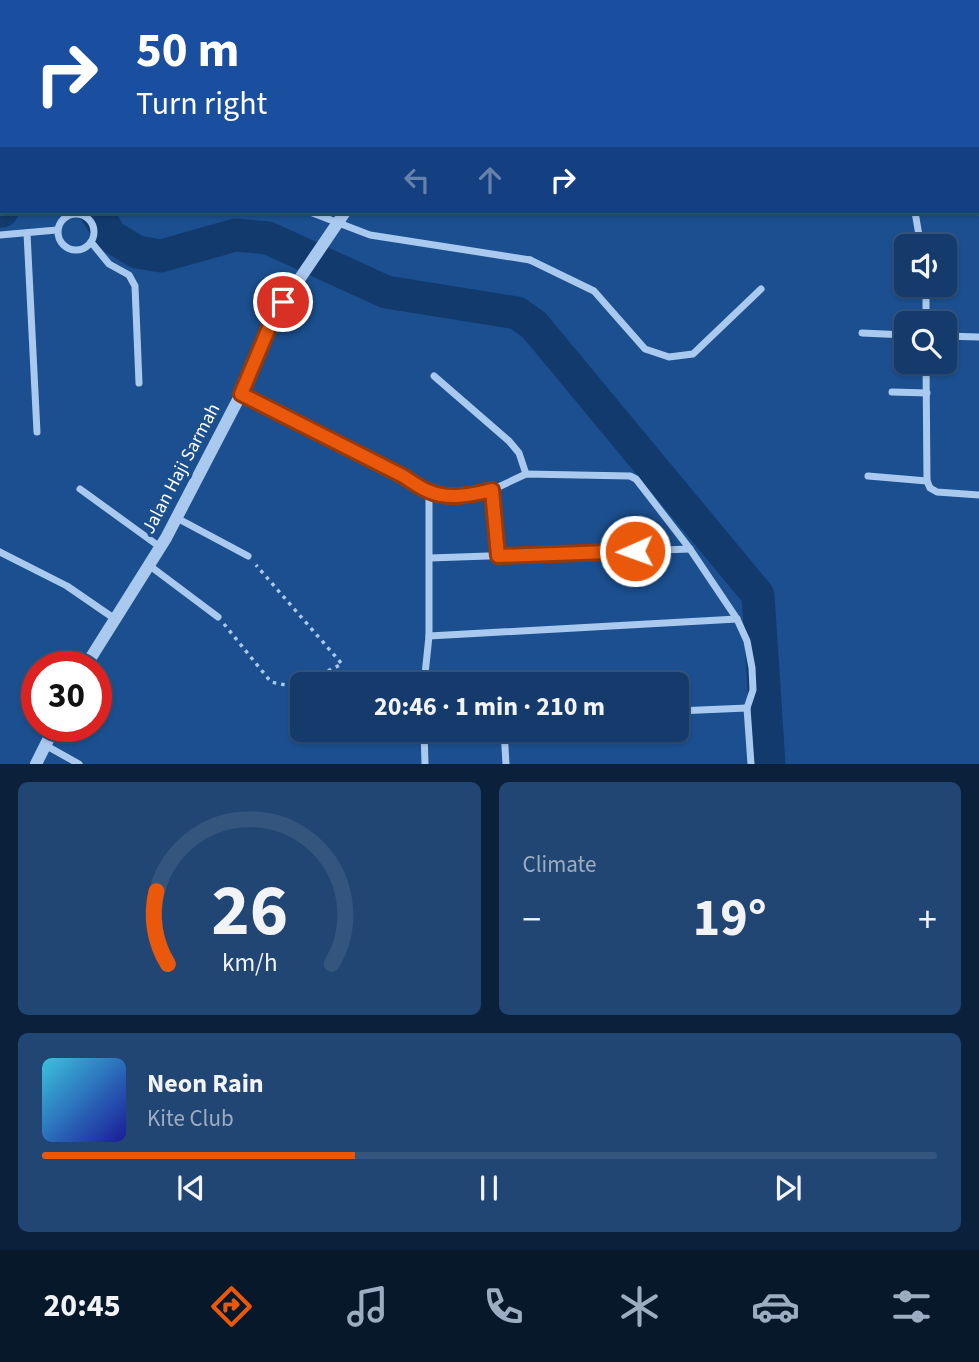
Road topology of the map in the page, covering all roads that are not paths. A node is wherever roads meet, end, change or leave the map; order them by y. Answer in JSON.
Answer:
{"nodes":[{"id":1,"x":315,"y":214,"type":"edge"},
{"id":2,"x":343,"y":214,"type":"edge"},
{"id":3,"x":915,"y":214,"type":"edge"},
{"id":4,"x":57,"y":230,"type":"junction"},
{"id":5,"x":27,"y":233,"type":"junction"},
{"id":6,"x":0,"y":234,"type":"edge"},
{"id":7,"x":919,"y":234,"type":"edge"},
{"id":8,"x":91,"y":242,"type":"junction"},
{"id":9,"x":761,"y":289,"type":"dead end"},
{"id":10,"x":862,"y":333,"type":"dead end"},
{"id":11,"x":894,"y":334,"type":"edge"},
{"id":12,"x":957,"y":336,"type":"edge"},
{"id":13,"x":979,"y":337,"type":"edge"},
{"id":14,"x":926,"y":374,"type":"edge"},
{"id":15,"x":434,"y":376,"type":"dead end"},
{"id":16,"x":139,"y":383,"type":"dead end"},
{"id":17,"x":892,"y":392,"type":"dead end"},
{"id":18,"x":927,"y":393,"type":"junction"},
{"id":19,"x":241,"y":394,"type":"junction"},
{"id":20,"x":37,"y":432,"type":"dead end"},
{"id":21,"x":526,"y":474,"type":"junction"},
{"id":22,"x":868,"y":476,"type":"dead end"},
{"id":23,"x":927,"y":481,"type":"junction"},
{"id":24,"x":80,"y":489,"type":"dead end"},
{"id":25,"x":492,"y":490,"type":"junction"},
{"id":26,"x":429,"y":492,"type":"junction"},
{"id":27,"x":979,"y":495,"type":"edge"},
{"id":28,"x":175,"y":517,"type":"junction"},
{"id":29,"x":160,"y":547,"type":"junction"},
{"id":30,"x":690,"y":549,"type":"junction"},
{"id":31,"x":0,"y":552,"type":"edge"},
{"id":32,"x":248,"y":556,"type":"road end"},
{"id":33,"x":498,"y":556,"type":"junction"},
{"id":34,"x":430,"y":558,"type":"junction"},
{"id":35,"x":150,"y":566,"type":"junction"},
{"id":36,"x":218,"y":617,"type":"road end"},
{"id":37,"x":115,"y":619,"type":"junction"},
{"id":38,"x":737,"y":620,"type":"junction"},
{"id":39,"x":429,"y":636,"type":"junction"},
{"id":40,"x":95,"y":651,"type":"edge"},
{"id":41,"x":425,"y":672,"type":"edge"},
{"id":42,"x":747,"y":708,"type":"junction"},
{"id":43,"x":689,"y":710,"type":"edge"},
{"id":44,"x":47,"y":742,"type":"edge"},
{"id":45,"x":424,"y":742,"type":"edge"},
{"id":46,"x":505,"y":742,"type":"edge"},
{"id":47,"x":45,"y":745,"type":"junction"},
{"id":48,"x":36,"y":764,"type":"edge"},
{"id":49,"x":79,"y":764,"type":"edge"},
{"id":50,"x":425,"y":764,"type":"edge"},
{"id":51,"x":506,"y":764,"type":"edge"},
{"id":52,"x":751,"y":764,"type":"edge"}],
"edges":[{"from":1,"to":9,"type":"street","bridge":true},
{"from":2,"to":19,"type":"street","name":"Jalan Haji Sarmah"},
{"from":3,"to":7,"type":"street"},
{"from":4,"to":5,"type":"street"},
{"from":4,"to":8,"type":"street"},
{"from":4,"to":8,"type":"street"},
{"from":5,"to":6,"type":"street"},
{"from":5,"to":20,"type":"street"},
{"from":8,"to":16,"type":"street"},
{"from":10,"to":11,"type":"street"},
{"from":12,"to":13,"type":"street"},
{"from":14,"to":18,"type":"street"},
{"from":15,"to":21,"type":"street"},
{"from":17,"to":18,"type":"street"},
{"from":18,"to":23,"type":"street"},
{"from":19,"to":26,"type":"street"},
{"from":19,"to":28,"type":"street","name":"Jalan Haji Sarmah"},
{"from":21,"to":25,"type":"street"},
{"from":21,"to":30,"type":"street"},
{"from":22,"to":23,"type":"street"},
{"from":23,"to":27,"type":"street"},
{"from":24,"to":29,"type":"street"},
{"from":25,"to":26,"type":"street"},
{"from":25,"to":33,"type":"street"},
{"from":26,"to":34,"type":"street"},
{"from":28,"to":29,"type":"street","name":"Jalan Haji Sarmah"},
{"from":28,"to":32,"type":"street"},
{"from":29,"to":35,"type":"street","name":"Jalan Haji Sarmah"},
{"from":30,"to":33,"type":"street"},
{"from":30,"to":38,"type":"street"},
{"from":31,"to":37,"type":"street"},
{"from":33,"to":34,"type":"street"},
{"from":34,"to":39,"type":"street"},
{"from":35,"to":36,"type":"street"},
{"from":35,"to":37,"type":"street","name":"Jalan Haji Sarmah"},
{"from":37,"to":40,"type":"street","name":"Jalan Haji Sarmah"},
{"from":38,"to":39,"type":"street"},
{"from":38,"to":42,"type":"street"},
{"from":39,"to":41,"type":"street"},
{"from":42,"to":43,"type":"street"},
{"from":42,"to":52,"type":"street"},
{"from":44,"to":47,"type":"street"},
{"from":45,"to":50,"type":"street"},
{"from":46,"to":51,"type":"street"},
{"from":47,"to":48,"type":"street"},
{"from":47,"to":49,"type":"street"}]}
